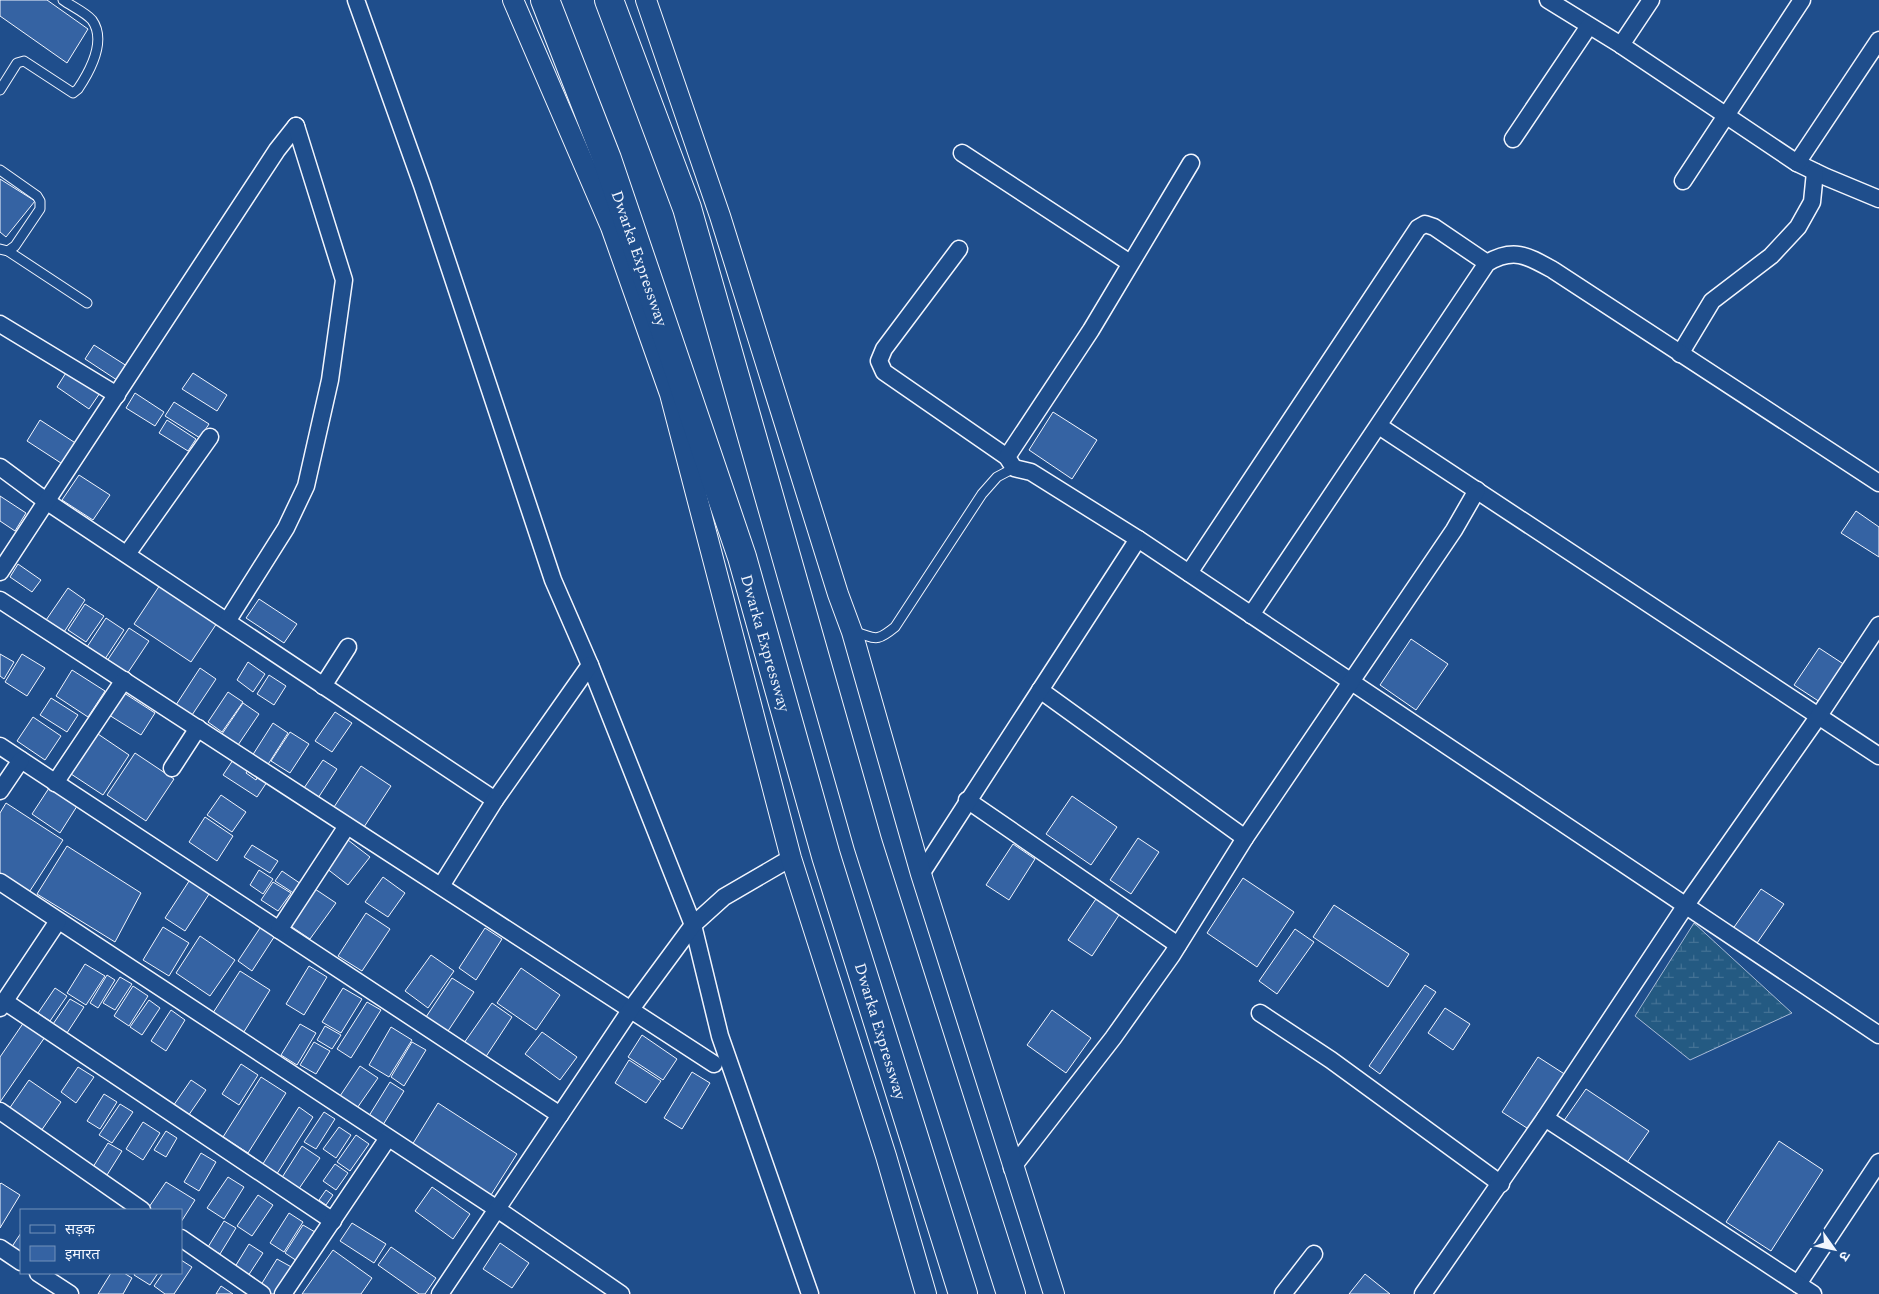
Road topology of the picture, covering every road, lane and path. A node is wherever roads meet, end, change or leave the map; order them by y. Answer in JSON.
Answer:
{"nodes":[{"id":1,"x":63,"y":0,"type":"edge"},
{"id":2,"x":356,"y":0,"type":"edge"},
{"id":3,"x":513,"y":0,"type":"edge"},
{"id":4,"x":545,"y":0,"type":"edge"},
{"id":5,"x":609,"y":0,"type":"edge"},
{"id":6,"x":646,"y":0,"type":"edge"},
{"id":7,"x":1548,"y":0,"type":"edge"},
{"id":8,"x":1651,"y":0,"type":"edge"},
{"id":9,"x":1802,"y":0,"type":"edge"},
{"id":10,"x":1589,"y":26,"type":"junction"},
{"id":11,"x":1879,"y":40,"type":"edge"},
{"id":12,"x":1622,"y":45,"type":"junction"},
{"id":13,"x":0,"y":90,"type":"edge"},
{"id":14,"x":1727,"y":115,"type":"junction"},
{"id":15,"x":1513,"y":138,"type":"dead end"},
{"id":16,"x":962,"y":153,"type":"dead end"},
{"id":17,"x":1797,"y":162,"type":"junction"},
{"id":18,"x":1191,"y":163,"type":"dead end"},
{"id":19,"x":0,"y":170,"type":"edge"},
{"id":20,"x":1815,"y":172,"type":"junction"},
{"id":21,"x":1683,"y":181,"type":"dead end"},
{"id":22,"x":1879,"y":198,"type":"edge"},
{"id":23,"x":959,"y":249,"type":"dead end"},
{"id":24,"x":4,"y":250,"type":"edge"},
{"id":25,"x":1130,"y":263,"type":"junction"},
{"id":26,"x":1487,"y":263,"type":"junction"},
{"id":27,"x":87,"y":303,"type":"dead end"},
{"id":28,"x":0,"y":324,"type":"edge"},
{"id":29,"x":1680,"y":354,"type":"junction"},
{"id":30,"x":117,"y":395,"type":"junction"},
{"id":31,"x":1379,"y":426,"type":"junction"},
{"id":32,"x":210,"y":437,"type":"dead end"},
{"id":33,"x":1010,"y":462,"type":"junction"},
{"id":34,"x":0,"y":467,"type":"edge"},
{"id":35,"x":1879,"y":483,"type":"edge"},
{"id":36,"x":1477,"y":490,"type":"junction"},
{"id":37,"x":46,"y":501,"type":"junction"},
{"id":38,"x":1138,"y":539,"type":"junction"},
{"id":39,"x":127,"y":554,"type":"junction"},
{"id":40,"x":0,"y":572,"type":"edge"},
{"id":41,"x":1190,"y":574,"type":"junction"},
{"id":42,"x":0,"y":600,"type":"edge"},
{"id":43,"x":1251,"y":615,"type":"junction"},
{"id":44,"x":228,"y":620,"type":"junction"},
{"id":45,"x":1879,"y":625,"type":"edge"},
{"id":46,"x":852,"y":632,"type":"junction"},
{"id":47,"x":348,"y":647,"type":"dead end"},
{"id":48,"x":590,"y":665,"type":"junction"},
{"id":49,"x":124,"y":680,"type":"junction"},
{"id":50,"x":1350,"y":682,"type":"junction"},
{"id":51,"x":322,"y":686,"type":"junction"},
{"id":52,"x":1040,"y":690,"type":"junction"},
{"id":53,"x":1818,"y":717,"type":"junction"},
{"id":54,"x":198,"y":728,"type":"junction"},
{"id":55,"x":0,"y":746,"type":"edge"},
{"id":56,"x":1879,"y":756,"type":"edge"},
{"id":57,"x":21,"y":760,"type":"junction"},
{"id":58,"x":172,"y":768,"type":"dead end"},
{"id":59,"x":55,"y":783,"type":"junction"},
{"id":60,"x":0,"y":791,"type":"edge"},
{"id":61,"x":495,"y":800,"type":"junction"},
{"id":62,"x":967,"y":800,"type":"junction"},
{"id":63,"x":347,"y":826,"type":"junction"},
{"id":64,"x":1245,"y":838,"type":"junction"},
{"id":65,"x":791,"y":858,"type":"junction"},
{"id":66,"x":921,"y":874,"type":"junction"},
{"id":67,"x":0,"y":882,"type":"edge"},
{"id":68,"x":440,"y":886,"type":"junction"},
{"id":69,"x":1686,"y":904,"type":"junction"},
{"id":70,"x":58,"y":921,"type":"junction"},
{"id":71,"x":693,"y":925,"type":"junction"},
{"id":72,"x":279,"y":930,"type":"junction"},
{"id":73,"x":1178,"y":945,"type":"junction"},
{"id":74,"x":2,"y":1004,"type":"edge"},
{"id":75,"x":631,"y":1009,"type":"junction"},
{"id":76,"x":1260,"y":1013,"type":"dead end"},
{"id":77,"x":1879,"y":1035,"type":"edge"},
{"id":78,"x":714,"y":1064,"type":"dead end"},
{"id":79,"x":0,"y":1111,"type":"edge"},
{"id":80,"x":560,"y":1115,"type":"junction"},
{"id":81,"x":1545,"y":1118,"type":"junction"},
{"id":82,"x":388,"y":1138,"type":"junction"},
{"id":83,"x":1879,"y":1162,"type":"edge"},
{"id":84,"x":1012,"y":1168,"type":"junction"},
{"id":85,"x":1501,"y":1184,"type":"junction"},
{"id":86,"x":141,"y":1209,"type":"edge"},
{"id":87,"x":497,"y":1210,"type":"junction"},
{"id":88,"x":333,"y":1221,"type":"junction"},
{"id":89,"x":182,"y":1239,"type":"edge"},
{"id":90,"x":0,"y":1248,"type":"edge"},
{"id":91,"x":1314,"y":1254,"type":"dead end"},
{"id":92,"x":20,"y":1261,"type":"edge"},
{"id":93,"x":40,"y":1274,"type":"edge"},
{"id":94,"x":1798,"y":1284,"type":"junction"},
{"id":95,"x":612,"y":1291,"type":"edge"},
{"id":96,"x":70,"y":1294,"type":"edge"},
{"id":97,"x":262,"y":1294,"type":"edge"},
{"id":98,"x":284,"y":1294,"type":"edge"},
{"id":99,"x":440,"y":1294,"type":"edge"},
{"id":100,"x":810,"y":1294,"type":"edge"},
{"id":101,"x":926,"y":1294,"type":"edge"},
{"id":102,"x":963,"y":1294,"type":"edge"},
{"id":103,"x":1011,"y":1294,"type":"edge"},
{"id":104,"x":1054,"y":1294,"type":"edge"},
{"id":105,"x":1284,"y":1294,"type":"edge"},
{"id":106,"x":1423,"y":1294,"type":"edge"},
{"id":107,"x":1813,"y":1294,"type":"edge"}],
"edges":[{"from":1,"to":13,"type":"lane"},
{"from":2,"to":48,"type":"street"},
{"from":3,"to":65,"type":"street"},
{"from":4,"to":102,"type":"highway","name":"Dwarka Expressway"},
{"from":5,"to":103,"type":"highway"},
{"from":6,"to":46,"type":"street"},
{"from":7,"to":10,"type":"street"},
{"from":8,"to":12,"type":"street"},
{"from":9,"to":14,"type":"street"},
{"from":10,"to":12,"type":"street"},
{"from":10,"to":15,"type":"street"},
{"from":11,"to":17,"type":"street"},
{"from":12,"to":14,"type":"street"},
{"from":14,"to":17,"type":"street"},
{"from":14,"to":21,"type":"street"},
{"from":16,"to":25,"type":"street"},
{"from":17,"to":20,"type":"street"},
{"from":18,"to":25,"type":"street"},
{"from":19,"to":24,"type":"lane"},
{"from":20,"to":22,"type":"street"},
{"from":20,"to":29,"type":"street"},
{"from":23,"to":33,"type":"street"},
{"from":24,"to":27,"type":"lane"},
{"from":25,"to":33,"type":"street"},
{"from":26,"to":29,"type":"street"},
{"from":26,"to":31,"type":"street"},
{"from":26,"to":41,"type":"street"},
{"from":28,"to":30,"type":"street"},
{"from":29,"to":35,"type":"street"},
{"from":30,"to":37,"type":"street"},
{"from":30,"to":44,"type":"street"},
{"from":31,"to":36,"type":"street"},
{"from":31,"to":43,"type":"street"},
{"from":32,"to":39,"type":"street"},
{"from":33,"to":38,"type":"street"},
{"from":33,"to":46,"type":"lane"},
{"from":34,"to":37,"type":"street"},
{"from":36,"to":50,"type":"street"},
{"from":36,"to":53,"type":"street"},
{"from":37,"to":39,"type":"street"},
{"from":37,"to":40,"type":"street"},
{"from":38,"to":41,"type":"street"},
{"from":38,"to":52,"type":"street"},
{"from":39,"to":44,"type":"street"},
{"from":41,"to":43,"type":"street"},
{"from":42,"to":49,"type":"street"},
{"from":43,"to":50,"type":"street"},
{"from":44,"to":51,"type":"street"},
{"from":45,"to":53,"type":"street"},
{"from":46,"to":66,"type":"street"},
{"from":47,"to":51,"type":"street"},
{"from":48,"to":61,"type":"street"},
{"from":48,"to":71,"type":"street"},
{"from":49,"to":54,"type":"street"},
{"from":49,"to":59,"type":"street"},
{"from":50,"to":64,"type":"street"},
{"from":50,"to":69,"type":"street"},
{"from":51,"to":61,"type":"street"},
{"from":52,"to":62,"type":"street"},
{"from":52,"to":64,"type":"street"},
{"from":53,"to":56,"type":"street"},
{"from":53,"to":69,"type":"street"},
{"from":54,"to":58,"type":"street"},
{"from":54,"to":63,"type":"street"},
{"from":55,"to":57,"type":"street"},
{"from":57,"to":59,"type":"street"},
{"from":57,"to":60,"type":"street"},
{"from":59,"to":72,"type":"street"},
{"from":61,"to":68,"type":"street"},
{"from":62,"to":66,"type":"street"},
{"from":62,"to":73,"type":"street"},
{"from":63,"to":68,"type":"street"},
{"from":63,"to":72,"type":"street"},
{"from":64,"to":73,"type":"street"},
{"from":65,"to":71,"type":"street"},
{"from":65,"to":101,"type":"street"},
{"from":66,"to":84,"type":"street"},
{"from":67,"to":70,"type":"street"},
{"from":68,"to":75,"type":"street"},
{"from":69,"to":77,"type":"street"},
{"from":69,"to":81,"type":"street"},
{"from":70,"to":74,"type":"street"},
{"from":70,"to":82,"type":"street"},
{"from":71,"to":75,"type":"street"},
{"from":71,"to":100,"type":"street"},
{"from":72,"to":80,"type":"street"},
{"from":73,"to":84,"type":"street"},
{"from":74,"to":88,"type":"street"},
{"from":75,"to":78,"type":"street"},
{"from":75,"to":80,"type":"street"},
{"from":76,"to":85,"type":"street"},
{"from":79,"to":86,"type":"street"},
{"from":80,"to":87,"type":"street"},
{"from":81,"to":85,"type":"street"},
{"from":81,"to":94,"type":"street"},
{"from":82,"to":87,"type":"street"},
{"from":82,"to":88,"type":"street"},
{"from":83,"to":94,"type":"street"},
{"from":84,"to":104,"type":"street"},
{"from":85,"to":106,"type":"street"},
{"from":87,"to":95,"type":"street"},
{"from":87,"to":99,"type":"street"},
{"from":88,"to":98,"type":"street"},
{"from":89,"to":97,"type":"street"},
{"from":90,"to":92,"type":"street"},
{"from":91,"to":105,"type":"street"},
{"from":93,"to":96,"type":"street"},
{"from":94,"to":107,"type":"street"}]}
